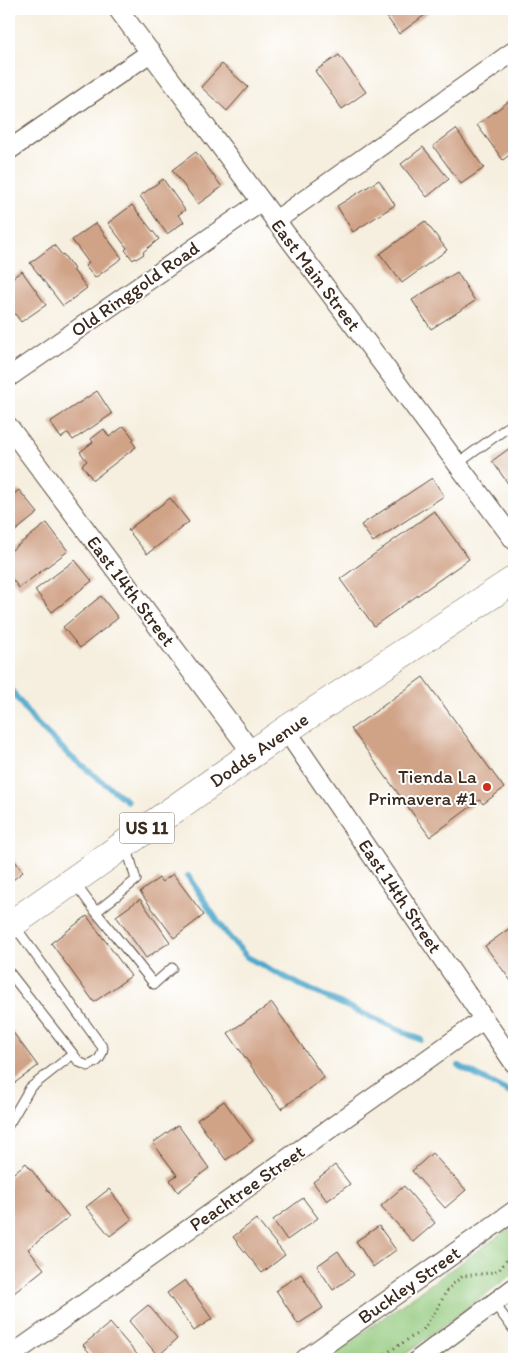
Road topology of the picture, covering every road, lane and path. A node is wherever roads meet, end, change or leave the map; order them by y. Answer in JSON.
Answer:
{"nodes":[{"id":1,"x":118,"y":9,"type":"edge"},
{"id":2,"x":514,"y":51,"type":"edge"},
{"id":3,"x":151,"y":52,"type":"junction"},
{"id":4,"x":9,"y":150,"type":"edge"},
{"id":5,"x":261,"y":202,"type":"junction"},
{"id":6,"x":275,"y":221,"type":"junction"},
{"id":7,"x":9,"y":377,"type":"edge"},
{"id":8,"x":9,"y":427,"type":"edge"},
{"id":9,"x":508,"y":427,"type":"dead end"},
{"id":10,"x":457,"y":464,"type":"junction"},
{"id":11,"x":514,"y":540,"type":"edge"},
{"id":12,"x":514,"y":580,"type":"edge"},
{"id":13,"x":286,"y":730,"type":"junction"},
{"id":14,"x":253,"y":754,"type":"junction"},
{"id":15,"x":126,"y":843,"type":"junction"},
{"id":16,"x":72,"y":880,"type":"junction"},
{"id":17,"x":96,"y":912,"type":"junction"},
{"id":18,"x":11,"y":924,"type":"edge"},
{"id":19,"x":172,"y":968,"type":"dead end"},
{"id":20,"x":9,"y":972,"type":"edge"},
{"id":21,"x":484,"y":1019,"type":"junction"},
{"id":22,"x":73,"y":1054,"type":"junction"},
{"id":23,"x":514,"y":1063,"type":"edge"},
{"id":24,"x":9,"y":1124,"type":"edge"},
{"id":25,"x":514,"y":1212,"type":"edge"},
{"id":26,"x":514,"y":1248,"type":"edge"},
{"id":27,"x":514,"y":1288,"type":"edge"},
{"id":28,"x":494,"y":1303,"type":"junction"},
{"id":29,"x":514,"y":1330,"type":"edge"},
{"id":30,"x":9,"y":1357,"type":"edge"},
{"id":31,"x":305,"y":1359,"type":"edge"},
{"id":32,"x":377,"y":1359,"type":"edge"},
{"id":33,"x":419,"y":1359,"type":"edge"}],
"edges":[{"from":1,"to":3,"type":"street","name":"East Main Street"},
{"from":2,"to":6,"type":"street"},
{"from":3,"to":4,"type":"street"},
{"from":3,"to":5,"type":"street","name":"East Main Street"},
{"from":5,"to":6,"type":"street","name":"East Main Street"},
{"from":5,"to":7,"type":"street","name":"Old Ringgold Road"},
{"from":6,"to":10,"type":"street","name":"East Main Street"},
{"from":8,"to":14,"type":"street","name":"East 14th Street"},
{"from":9,"to":10,"type":"lane"},
{"from":10,"to":11,"type":"street","name":"East Main Street"},
{"from":12,"to":13,"type":"main road","name":"Dodds Avenue","number":"US 11"},
{"from":13,"to":14,"type":"main road","name":"Dodds Avenue","number":"US 11"},
{"from":13,"to":21,"type":"street","name":"East 14th Street"},
{"from":14,"to":15,"type":"main road","name":"Dodds Avenue","number":"US 11"},
{"from":15,"to":16,"type":"main road","name":"Dodds Avenue","number":"US 11"},
{"from":15,"to":17,"type":"lane"},
{"from":16,"to":17,"type":"lane"},
{"from":16,"to":18,"type":"main road","name":"Dodds Avenue","number":"US 11"},
{"from":17,"to":19,"type":"lane"},
{"from":18,"to":22,"type":"lane"},
{"from":20,"to":22,"type":"lane"},
{"from":21,"to":23,"type":"street","name":"East 14th Street"},
{"from":21,"to":30,"type":"street","name":"Peachtree Street"},
{"from":22,"to":24,"type":"lane"},
{"from":25,"to":31,"type":"street","name":"Buckley Street"},
{"from":26,"to":32,"type":"path"},
{"from":27,"to":28,"type":"street"},
{"from":28,"to":29,"type":"lane"},
{"from":28,"to":33,"type":"street"}]}
